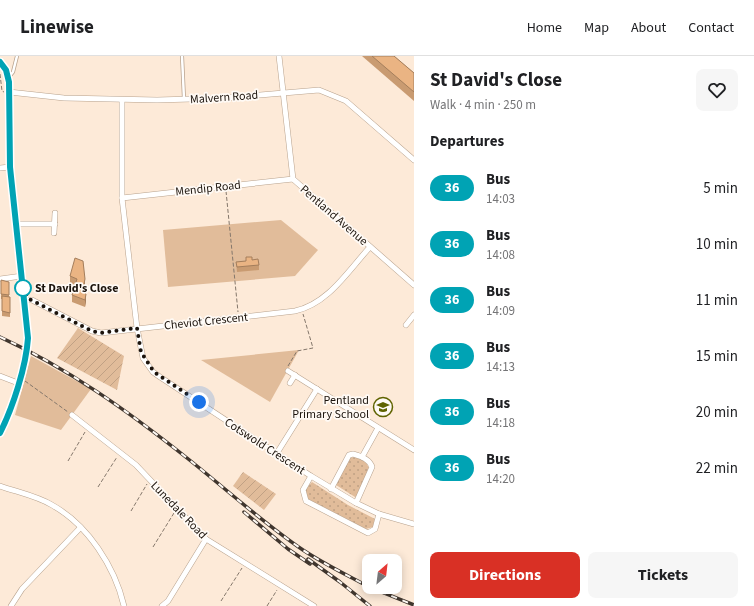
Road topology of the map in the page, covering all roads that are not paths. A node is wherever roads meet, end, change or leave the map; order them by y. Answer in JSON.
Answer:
{"nodes":[{"id":1,"x":17,"y":56,"type":"edge"},
{"id":2,"x":182,"y":56,"type":"edge"},
{"id":3,"x":279,"y":56,"type":"edge"},
{"id":4,"x":0,"y":62,"type":"edge"},
{"id":5,"x":8,"y":78,"type":"junction"},
{"id":6,"x":9,"y":92,"type":"junction"},
{"id":7,"x":283,"y":92,"type":"junction"},
{"id":8,"x":122,"y":100,"type":"junction"},
{"id":9,"x":184,"y":100,"type":"junction"},
{"id":10,"x":414,"y":160,"type":"edge"},
{"id":11,"x":10,"y":167,"type":"junction"},
{"id":12,"x":0,"y":168,"type":"edge"},
{"id":13,"x":293,"y":178,"type":"junction"},
{"id":14,"x":122,"y":198,"type":"junction"},
{"id":15,"x":55,"y":213,"type":"dead end"},
{"id":16,"x":16,"y":224,"type":"junction"},
{"id":17,"x":55,"y":224,"type":"junction"},
{"id":18,"x":54,"y":233,"type":"dead end"},
{"id":19,"x":370,"y":247,"type":"junction"},
{"id":20,"x":22,"y":276,"type":"junction"},
{"id":21,"x":0,"y":279,"type":"edge"},
{"id":22,"x":414,"y":285,"type":"edge"},
{"id":23,"x":25,"y":300,"type":"junction"},
{"id":24,"x":414,"y":315,"type":"edge"},
{"id":25,"x":406,"y":325,"type":"dead end"},
{"id":26,"x":137,"y":328,"type":"junction"},
{"id":27,"x":288,"y":371,"type":"road end"},
{"id":28,"x":295,"y":375,"type":"junction"},
{"id":29,"x":0,"y":376,"type":"edge"},
{"id":30,"x":19,"y":380,"type":"junction"},
{"id":31,"x":290,"y":383,"type":"dead end"},
{"id":32,"x":317,"y":389,"type":"junction"},
{"id":33,"x":72,"y":416,"type":"road end"},
{"id":34,"x":378,"y":428,"type":"junction"},
{"id":35,"x":0,"y":433,"type":"edge"},
{"id":36,"x":414,"y":450,"type":"edge"},
{"id":37,"x":277,"y":453,"type":"junction"},
{"id":38,"x":362,"y":457,"type":"junction"},
{"id":39,"x":311,"y":476,"type":"junction"},
{"id":40,"x":0,"y":486,"type":"edge"},
{"id":41,"x":331,"y":488,"type":"junction"},
{"id":42,"x":356,"y":503,"type":"junction"},
{"id":43,"x":379,"y":514,"type":"junction"},
{"id":44,"x":414,"y":524,"type":"edge"},
{"id":45,"x":80,"y":528,"type":"junction"},
{"id":46,"x":206,"y":539,"type":"junction"},
{"id":47,"x":11,"y":606,"type":"edge"},
{"id":48,"x":124,"y":606,"type":"edge"},
{"id":49,"x":162,"y":606,"type":"edge"},
{"id":50,"x":314,"y":606,"type":"edge"}],
"edges":[{"from":1,"to":5,"type":"lane"},
{"from":2,"to":9,"type":"lane"},
{"from":3,"to":7,"type":"street","name":"Pentland Avenue"},
{"from":4,"to":5,"type":"street"},
{"from":5,"to":6,"type":"street"},
{"from":6,"to":8,"type":"street","name":"Malvern Road"},
{"from":6,"to":11,"type":"street"},
{"from":7,"to":9,"type":"street","name":"Malvern Road"},
{"from":7,"to":10,"type":"street","name":"Malvern Road"},
{"from":7,"to":13,"type":"street","name":"Pentland Avenue"},
{"from":8,"to":9,"type":"street","name":"Malvern Road"},
{"from":8,"to":14,"type":"street","name":"Cotswold Crescent"},
{"from":11,"to":12,"type":"street"},
{"from":11,"to":16,"type":"street"},
{"from":13,"to":14,"type":"street","name":"Mendip Road"},
{"from":13,"to":19,"type":"street","name":"Pentland Avenue"},
{"from":14,"to":26,"type":"street","name":"Cotswold Crescent"},
{"from":15,"to":17,"type":"street"},
{"from":16,"to":17,"type":"street"},
{"from":16,"to":20,"type":"street"},
{"from":17,"to":18,"type":"street"},
{"from":19,"to":22,"type":"street","name":"Pentland Avenue"},
{"from":19,"to":26,"type":"street","name":"Cheviot Crescent"},
{"from":20,"to":21,"type":"street"},
{"from":20,"to":23,"type":"street"},
{"from":23,"to":26,"type":"street","name":"Cheviot Crescent"},
{"from":23,"to":30,"type":"street"},
{"from":24,"to":25,"type":"street"},
{"from":26,"to":37,"type":"street","name":"Cotswold Crescent"},
{"from":27,"to":28,"type":"street"},
{"from":28,"to":31,"type":"street"},
{"from":28,"to":32,"type":"street"},
{"from":29,"to":30,"type":"street"},
{"from":30,"to":35,"type":"street"},
{"from":32,"to":34,"type":"street"},
{"from":32,"to":37,"type":"street"},
{"from":33,"to":46,"type":"street","name":"Lunedale Road"},
{"from":34,"to":36,"type":"street"},
{"from":34,"to":38,"type":"street"},
{"from":37,"to":39,"type":"street","name":"Cotswold Crescent"},
{"from":38,"to":41,"type":"street"},
{"from":38,"to":42,"type":"street"},
{"from":39,"to":41,"type":"street","name":"Cotswold Crescent"},
{"from":39,"to":43,"type":"street"},
{"from":40,"to":45,"type":"street"},
{"from":41,"to":42,"type":"street","name":"Cotswold Crescent"},
{"from":42,"to":43,"type":"street","name":"Cotswold Crescent"},
{"from":43,"to":44,"type":"street","name":"Cotswold Crescent"},
{"from":45,"to":47,"type":"street"},
{"from":45,"to":48,"type":"street"},
{"from":46,"to":49,"type":"street"},
{"from":46,"to":50,"type":"street","name":"Lunedale Road"}]}
